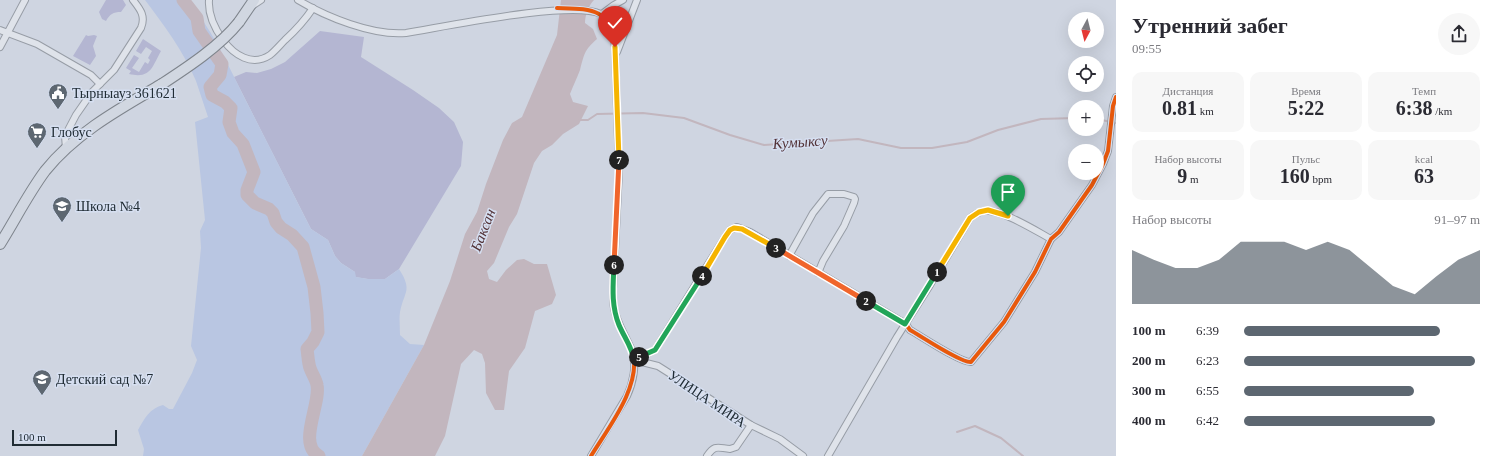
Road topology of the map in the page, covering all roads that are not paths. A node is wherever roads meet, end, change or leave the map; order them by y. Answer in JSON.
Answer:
{"nodes":[{"id":1,"x":25,"y":0,"type":"edge"},
{"id":2,"x":132,"y":0,"type":"edge"},
{"id":3,"x":209,"y":0,"type":"edge"},
{"id":4,"x":261,"y":0,"type":"edge"},
{"id":5,"x":298,"y":0,"type":"edge"},
{"id":6,"x":623,"y":0,"type":"edge"},
{"id":7,"x":637,"y":0,"type":"edge"},
{"id":8,"x":252,"y":3,"type":"edge"},
{"id":9,"x":313,"y":8,"type":"junction"},
{"id":10,"x":602,"y":14,"type":"junction"},
{"id":11,"x":0,"y":30,"type":"edge"},
{"id":12,"x":7,"y":34,"type":"junction"},
{"id":13,"x":0,"y":47,"type":"edge"},
{"id":14,"x":616,"y":56,"type":"junction"},
{"id":15,"x":100,"y":84,"type":"junction"},
{"id":16,"x":1116,"y":97,"type":"edge"},
{"id":17,"x":66,"y":149,"type":"junction"},
{"id":18,"x":1051,"y":239,"type":"junction"},
{"id":19,"x":0,"y":244,"type":"edge"},
{"id":20,"x":789,"y":256,"type":"junction"},
{"id":21,"x":818,"y":273,"type":"junction"},
{"id":22,"x":905,"y":324,"type":"junction"},
{"id":23,"x":634,"y":360,"type":"junction"},
{"id":24,"x":751,"y":425,"type":"junction"},
{"id":25,"x":591,"y":456,"type":"edge"},
{"id":26,"x":708,"y":456,"type":"edge"},
{"id":27,"x":802,"y":456,"type":"edge"},
{"id":28,"x":828,"y":456,"type":"edge"}],
"edges":[{"from":1,"to":12,"type":"street"},
{"from":2,"to":15,"type":"street"},
{"from":3,"to":9,"type":"street"},
{"from":4,"to":8,"type":"street"},
{"from":5,"to":9,"type":"street"},
{"from":6,"to":10,"type":"street"},
{"from":7,"to":14,"type":"street"},
{"from":8,"to":17,"type":"main road","bridge":true},
{"from":9,"to":10,"type":"street"},
{"from":10,"to":14,"type":"street"},
{"from":11,"to":12,"type":"street"},
{"from":12,"to":13,"type":"street"},
{"from":12,"to":15,"type":"street"},
{"from":14,"to":23,"type":"street"},
{"from":15,"to":17,"type":"street"},
{"from":16,"to":18,"type":"street"},
{"from":17,"to":19,"type":"main road"},
{"from":18,"to":22,"type":"street"},
{"from":18,"to":22,"type":"street"},
{"from":20,"to":21,"type":"street"},
{"from":20,"to":21,"type":"street"},
{"from":20,"to":23,"type":"street"},
{"from":21,"to":22,"type":"street"},
{"from":22,"to":28,"type":"street"},
{"from":23,"to":24,"type":"street","name":"УЛИЦА МИРА"},
{"from":23,"to":25,"type":"street"},
{"from":24,"to":26,"type":"street","name":"УЛИЦА МИРА"},
{"from":24,"to":27,"type":"street"}]}
